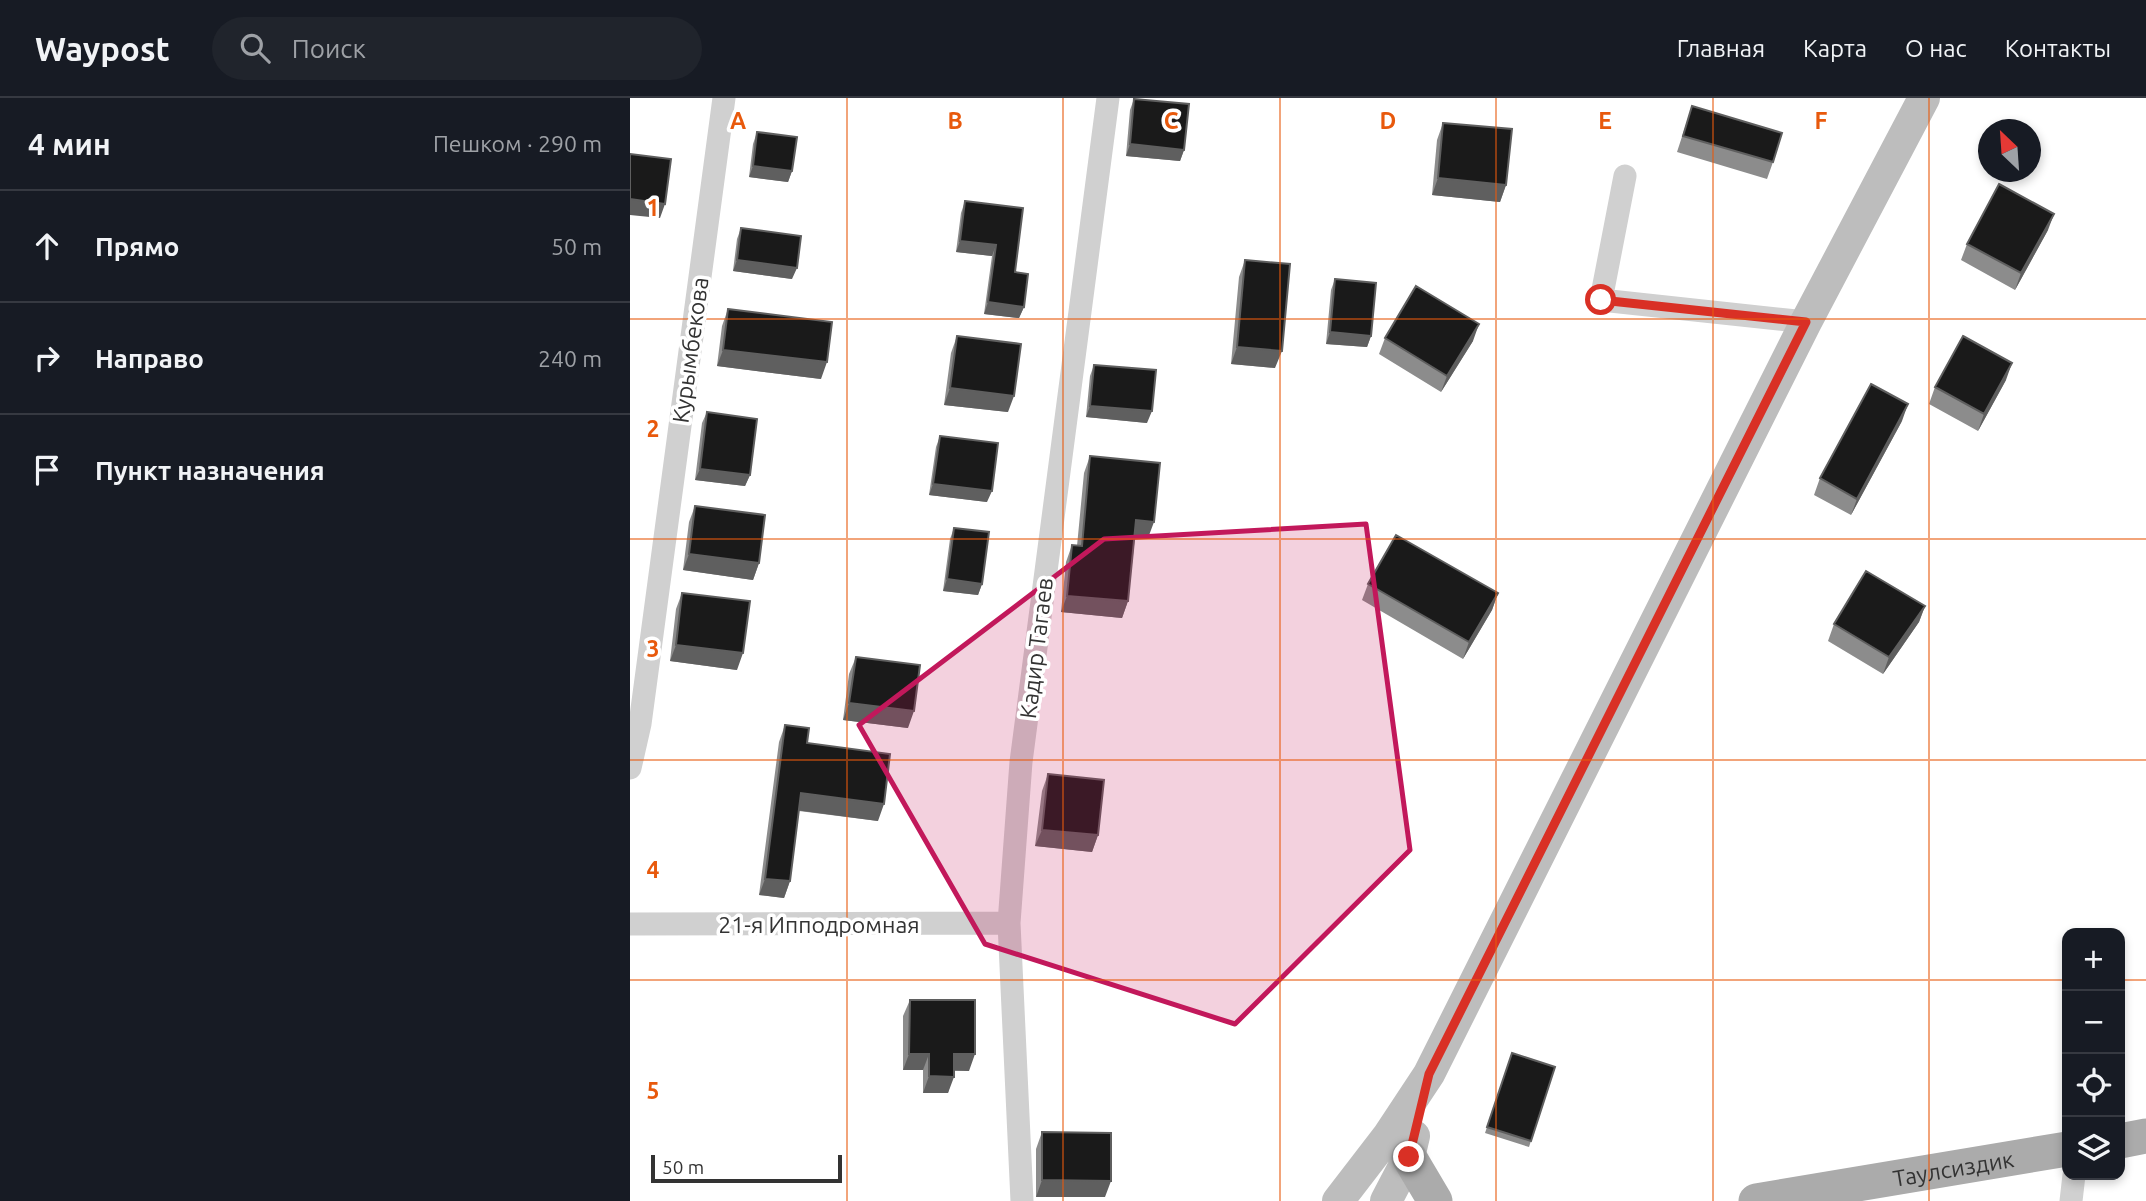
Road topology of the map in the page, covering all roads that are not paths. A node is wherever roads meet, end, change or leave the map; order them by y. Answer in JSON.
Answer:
{"nodes":[{"id":1,"x":724,"y":98,"type":"edge"},
{"id":2,"x":1108,"y":98,"type":"edge"},
{"id":3,"x":1924,"y":98,"type":"edge"},
{"id":4,"x":1625,"y":176,"type":"dead end"},
{"id":5,"x":1806,"y":322,"type":"junction"},
{"id":6,"x":630,"y":768,"type":"edge"},
{"id":7,"x":1009,"y":923,"type":"junction"},
{"id":8,"x":630,"y":924,"type":"edge"},
{"id":9,"x":1429,"y":1074,"type":"junction"},
{"id":10,"x":2146,"y":1136,"type":"edge"},
{"id":11,"x":2125,"y":1140,"type":"edge"},
{"id":12,"x":2062,"y":1150,"type":"edge"},
{"id":13,"x":1409,"y":1157,"type":"junction"},
{"id":14,"x":2073,"y":1180,"type":"edge"},
{"id":15,"x":1022,"y":1201,"type":"edge"},
{"id":16,"x":1338,"y":1201,"type":"edge"},
{"id":17,"x":1386,"y":1201,"type":"edge"},
{"id":18,"x":1435,"y":1201,"type":"edge"},
{"id":19,"x":1756,"y":1201,"type":"edge"},
{"id":20,"x":2071,"y":1201,"type":"edge"}],
"edges":[{"from":1,"to":6,"type":"street","name":"Курымбекова"},
{"from":2,"to":7,"type":"street","name":"Кадир Тагаев"},
{"from":3,"to":5,"type":"main road"},
{"from":4,"to":5,"type":"street"},
{"from":5,"to":9,"type":"main road"},
{"from":7,"to":8,"type":"street","name":"21-я Ипподромная"},
{"from":7,"to":15,"type":"street","name":"Кадир Тагаев"},
{"from":9,"to":13,"type":"main road"},
{"from":9,"to":16,"type":"main road"},
{"from":10,"to":11,"type":"main road"},
{"from":12,"to":19,"type":"main road","name":"Таулсиздик"},
{"from":13,"to":17,"type":"main road"},
{"from":13,"to":18,"type":"main road"},
{"from":14,"to":20,"type":"street"}]}
